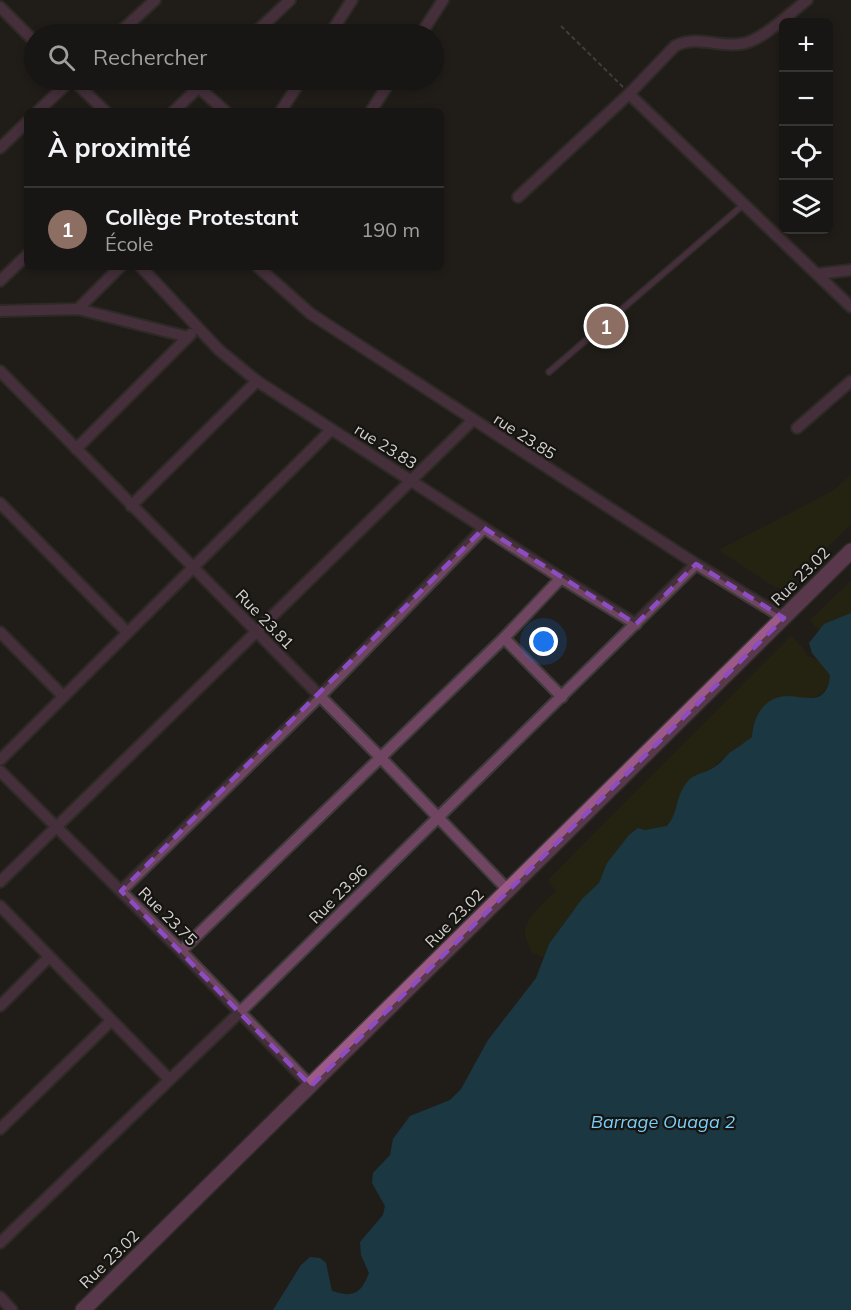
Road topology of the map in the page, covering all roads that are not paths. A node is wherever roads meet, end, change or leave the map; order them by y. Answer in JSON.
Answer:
{"nodes":[{"id":1,"x":155,"y":0,"type":"edge"},
{"id":2,"x":290,"y":0,"type":"edge"},
{"id":3,"x":352,"y":0,"type":"edge"},
{"id":4,"x":443,"y":0,"type":"edge"},
{"id":5,"x":807,"y":0,"type":"edge"},
{"id":6,"x":0,"y":7,"type":"edge"},
{"id":7,"x":129,"y":24,"type":"edge"},
{"id":8,"x":265,"y":24,"type":"edge"},
{"id":9,"x":336,"y":24,"type":"edge"},
{"id":10,"x":427,"y":24,"type":"edge"},
{"id":11,"x":24,"y":31,"type":"edge"},
{"id":12,"x":61,"y":90,"type":"edge"},
{"id":13,"x":83,"y":90,"type":"edge"},
{"id":14,"x":195,"y":90,"type":"edge"},
{"id":15,"x":208,"y":90,"type":"edge"},
{"id":16,"x":295,"y":90,"type":"edge"},
{"id":17,"x":385,"y":90,"type":"edge"},
{"id":18,"x":629,"y":93,"type":"junction"},
{"id":19,"x":41,"y":108,"type":"edge"},
{"id":20,"x":102,"y":108,"type":"edge"},
{"id":21,"x":177,"y":108,"type":"edge"},
{"id":22,"x":223,"y":108,"type":"edge"},
{"id":23,"x":283,"y":108,"type":"edge"},
{"id":24,"x":373,"y":108,"type":"edge"},
{"id":25,"x":24,"y":125,"type":"edge"},
{"id":26,"x":0,"y":148,"type":"edge"},
{"id":27,"x":518,"y":197,"type":"dead end"},
{"id":28,"x":744,"y":204,"type":"junction"},
{"id":29,"x":24,"y":258,"type":"edge"},
{"id":30,"x":117,"y":270,"type":"edge"},
{"id":31,"x":144,"y":270,"type":"edge"},
{"id":32,"x":265,"y":270,"type":"edge"},
{"id":33,"x":851,"y":270,"type":"edge"},
{"id":34,"x":817,"y":274,"type":"junction"},
{"id":35,"x":0,"y":281,"type":"edge"},
{"id":36,"x":851,"y":307,"type":"edge"},
{"id":37,"x":78,"y":309,"type":"junction"},
{"id":38,"x":0,"y":311,"type":"edge"},
{"id":39,"x":197,"y":328,"type":"junction"},
{"id":40,"x":188,"y":337,"type":"junction"},
{"id":41,"x":0,"y":371,"type":"edge"},
{"id":42,"x":549,"y":372,"type":"dead end"},
{"id":43,"x":257,"y":381,"type":"junction"},
{"id":44,"x":851,"y":381,"type":"edge"},
{"id":45,"x":473,"y":420,"type":"junction"},
{"id":46,"x":797,"y":428,"type":"dead end"},
{"id":47,"x":331,"y":430,"type":"junction"},
{"id":48,"x":76,"y":449,"type":"junction"},
{"id":49,"x":410,"y":479,"type":"junction"},
{"id":50,"x":0,"y":503,"type":"edge"},
{"id":51,"x":131,"y":506,"type":"junction"},
{"id":52,"x":484,"y":528,"type":"junction"},
{"id":53,"x":851,"y":551,"type":"edge"},
{"id":54,"x":696,"y":564,"type":"junction"},
{"id":55,"x":194,"y":568,"type":"junction"},
{"id":56,"x":561,"y":578,"type":"junction"},
{"id":57,"x":784,"y":618,"type":"junction"},
{"id":58,"x":636,"y":624,"type":"junction"},
{"id":59,"x":255,"y":630,"type":"junction"},
{"id":60,"x":0,"y":632,"type":"edge"},
{"id":61,"x":128,"y":632,"type":"junction"},
{"id":62,"x":504,"y":638,"type":"junction"},
{"id":63,"x":63,"y":696,"type":"junction"},
{"id":64,"x":320,"y":696,"type":"junction"},
{"id":65,"x":562,"y":697,"type":"junction"},
{"id":66,"x":380,"y":757,"type":"junction"},
{"id":67,"x":0,"y":760,"type":"edge"},
{"id":68,"x":0,"y":771,"type":"edge"},
{"id":69,"x":437,"y":818,"type":"junction"},
{"id":70,"x":57,"y":826,"type":"junction"},
{"id":71,"x":0,"y":882,"type":"edge"},
{"id":72,"x":507,"y":889,"type":"junction"},
{"id":73,"x":121,"y":891,"type":"junction"},
{"id":74,"x":0,"y":906,"type":"edge"},
{"id":75,"x":181,"y":951,"type":"junction"},
{"id":76,"x":49,"y":957,"type":"junction"},
{"id":77,"x":0,"y":1006,"type":"edge"},
{"id":78,"x":240,"y":1012,"type":"junction"},
{"id":79,"x":111,"y":1021,"type":"junction"},
{"id":80,"x":169,"y":1079,"type":"junction"},
{"id":81,"x":311,"y":1086,"type":"junction"},
{"id":82,"x":0,"y":1129,"type":"edge"},
{"id":83,"x":0,"y":1243,"type":"edge"},
{"id":84,"x":0,"y":1298,"type":"edge"},
{"id":85,"x":12,"y":1310,"type":"edge"},
{"id":86,"x":83,"y":1310,"type":"edge"}],
"edges":[{"from":1,"to":7,"type":"street"},
{"from":2,"to":8,"type":"street"},
{"from":3,"to":9,"type":"street"},
{"from":4,"to":10,"type":"street"},
{"from":5,"to":18,"type":"street"},
{"from":6,"to":11,"type":"street"},
{"from":12,"to":19,"type":"street"},
{"from":13,"to":20,"type":"street"},
{"from":14,"to":21,"type":"street"},
{"from":15,"to":22,"type":"street"},
{"from":16,"to":23,"type":"street"},
{"from":17,"to":24,"type":"street"},
{"from":18,"to":27,"type":"street"},
{"from":18,"to":28,"type":"street"},
{"from":25,"to":26,"type":"street"},
{"from":28,"to":34,"type":"street"},
{"from":28,"to":42,"type":"lane"},
{"from":29,"to":35,"type":"street"},
{"from":30,"to":37,"type":"street"},
{"from":31,"to":39,"type":"street","name":"rue 23.83"},
{"from":32,"to":45,"type":"street","name":"rue 23.85"},
{"from":33,"to":34,"type":"street"},
{"from":34,"to":36,"type":"street"},
{"from":37,"to":38,"type":"street"},
{"from":37,"to":40,"type":"street"},
{"from":39,"to":40,"type":"street"},
{"from":39,"to":43,"type":"street","name":"rue 23.83"},
{"from":40,"to":48,"type":"street"},
{"from":41,"to":48,"type":"street","name":"Rue 23.81"},
{"from":43,"to":47,"type":"street","name":"rue 23.83"},
{"from":43,"to":51,"type":"street"},
{"from":44,"to":46,"type":"street"},
{"from":45,"to":49,"type":"street"},
{"from":45,"to":54,"type":"street","name":"rue 23.85"},
{"from":47,"to":49,"type":"street","name":"rue 23.83"},
{"from":47,"to":55,"type":"street"},
{"from":48,"to":51,"type":"street","name":"Rue 23.81"},
{"from":49,"to":52,"type":"street","name":"rue 23.83"},
{"from":49,"to":59,"type":"street"},
{"from":50,"to":61,"type":"street"},
{"from":51,"to":55,"type":"street","name":"Rue 23.81"},
{"from":52,"to":56,"type":"street","name":"rue 23.83"},
{"from":52,"to":64,"type":"street"},
{"from":53,"to":57,"type":"street","name":"Rue 23.02"},
{"from":54,"to":57,"type":"street","name":"rue 23.85"},
{"from":54,"to":58,"type":"street","name":"Rue 23.96"},
{"from":55,"to":59,"type":"street","name":"Rue 23.81"},
{"from":55,"to":61,"type":"street"},
{"from":56,"to":58,"type":"street","name":"rue 23.83"},
{"from":56,"to":62,"type":"street"},
{"from":57,"to":72,"type":"street","name":"Rue 23.02"},
{"from":58,"to":65,"type":"street","name":"Rue 23.96"},
{"from":59,"to":64,"type":"street","name":"Rue 23.81"},
{"from":59,"to":70,"type":"street"},
{"from":60,"to":63,"type":"street"},
{"from":61,"to":63,"type":"street"},
{"from":62,"to":65,"type":"street"},
{"from":62,"to":66,"type":"street"},
{"from":63,"to":67,"type":"street"},
{"from":64,"to":66,"type":"street","name":"Rue 23.81"},
{"from":64,"to":73,"type":"street"},
{"from":65,"to":69,"type":"street","name":"Rue 23.96"},
{"from":66,"to":69,"type":"street","name":"Rue 23.81"},
{"from":66,"to":75,"type":"street"},
{"from":68,"to":70,"type":"street","name":"Rue 23.75"},
{"from":69,"to":72,"type":"street","name":"Rue 23.81"},
{"from":69,"to":78,"type":"street","name":"Rue 23.96"},
{"from":70,"to":71,"type":"street"},
{"from":70,"to":73,"type":"street","name":"Rue 23.75"},
{"from":72,"to":81,"type":"street","name":"Rue 23.02"},
{"from":73,"to":75,"type":"street","name":"Rue 23.75"},
{"from":74,"to":76,"type":"street"},
{"from":75,"to":78,"type":"street","name":"Rue 23.75"},
{"from":76,"to":77,"type":"street"},
{"from":76,"to":79,"type":"street"},
{"from":78,"to":80,"type":"street","name":"Rue 23.96"},
{"from":78,"to":81,"type":"street","name":"Rue 23.75"},
{"from":79,"to":80,"type":"street"},
{"from":79,"to":82,"type":"street"},
{"from":80,"to":83,"type":"street","name":"Rue 23.96"},
{"from":81,"to":86,"type":"street","name":"Rue 23.02"},
{"from":84,"to":85,"type":"street"}]}
